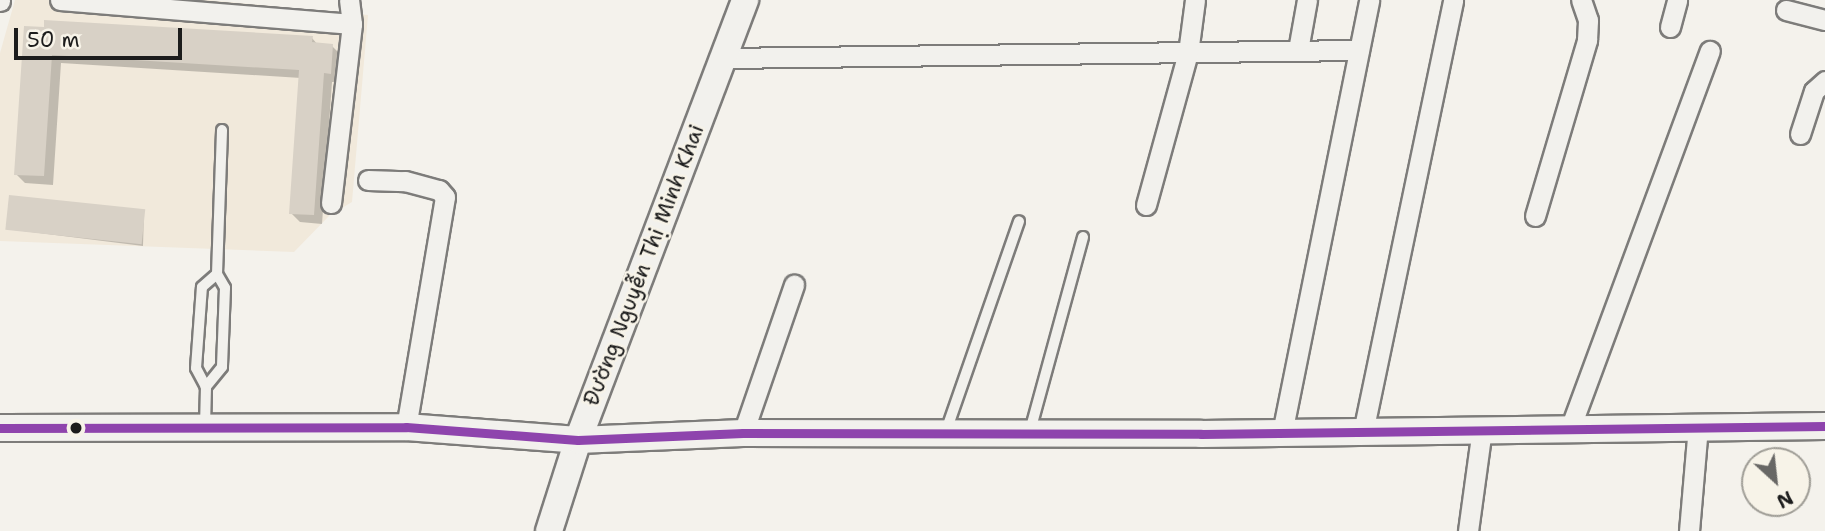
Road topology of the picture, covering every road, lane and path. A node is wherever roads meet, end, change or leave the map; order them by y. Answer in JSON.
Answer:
{"nodes":[{"id":1,"x":60,"y":0,"type":"edge"},
{"id":2,"x":349,"y":0,"type":"edge"},
{"id":3,"x":745,"y":0,"type":"edge"},
{"id":4,"x":1195,"y":0,"type":"edge"},
{"id":5,"x":1307,"y":0,"type":"edge"},
{"id":6,"x":1369,"y":0,"type":"edge"},
{"id":7,"x":1452,"y":0,"type":"edge"},
{"id":8,"x":1581,"y":0,"type":"edge"},
{"id":9,"x":1676,"y":0,"type":"edge"},
{"id":10,"x":1786,"y":10,"type":"dead end"},
{"id":11,"x":1825,"y":20,"type":"edge"},
{"id":12,"x":352,"y":24,"type":"junction"},
{"id":13,"x":1671,"y":27,"type":"dead end"},
{"id":14,"x":1297,"y":50,"type":"junction"},
{"id":15,"x":1359,"y":50,"type":"junction"},
{"id":16,"x":1710,"y":51,"type":"dead end"},
{"id":17,"x":1188,"y":53,"type":"junction"},
{"id":18,"x":722,"y":58,"type":"junction"},
{"id":19,"x":1825,"y":81,"type":"edge"},
{"id":20,"x":222,"y":130,"type":"dead end"},
{"id":21,"x":1800,"y":134,"type":"dead end"},
{"id":22,"x":368,"y":180,"type":"dead end"},
{"id":23,"x":331,"y":203,"type":"dead end"},
{"id":24,"x":1146,"y":205,"type":"dead end"},
{"id":25,"x":1535,"y":216,"type":"dead end"},
{"id":26,"x":1019,"y":221,"type":"dead end"},
{"id":27,"x":1083,"y":237,"type":"dead end"},
{"id":28,"x":217,"y":274,"type":"junction"},
{"id":29,"x":794,"y":285,"type":"dead end"},
{"id":30,"x":206,"y":387,"type":"junction"},
{"id":31,"x":1571,"y":426,"type":"junction"},
{"id":32,"x":1698,"y":426,"type":"junction"},
{"id":33,"x":1825,"y":426,"type":"edge"},
{"id":34,"x":205,"y":427,"type":"junction"},
{"id":35,"x":406,"y":427,"type":"junction"},
{"id":36,"x":0,"y":428,"type":"edge"},
{"id":37,"x":1482,"y":429,"type":"junction"},
{"id":38,"x":1363,"y":432,"type":"junction"},
{"id":39,"x":743,"y":433,"type":"junction"},
{"id":40,"x":1282,"y":433,"type":"junction"},
{"id":41,"x":1029,"y":434,"type":"junction"},
{"id":42,"x":945,"y":435,"type":"junction"},
{"id":43,"x":578,"y":440,"type":"junction"},
{"id":44,"x":549,"y":531,"type":"edge"},
{"id":45,"x":1468,"y":531,"type":"edge"},
{"id":46,"x":1689,"y":531,"type":"edge"}],
"edges":[{"from":1,"to":12,"type":"street"},
{"from":2,"to":12,"type":"street"},
{"from":3,"to":18,"type":"main road","name":"Đường Nguyễn Thị Minh Khai"},
{"from":4,"to":17,"type":"street"},
{"from":5,"to":14,"type":"street"},
{"from":6,"to":15,"type":"street"},
{"from":7,"to":38,"type":"street"},
{"from":8,"to":25,"type":"street"},
{"from":9,"to":13,"type":"street"},
{"from":10,"to":11,"type":"street"},
{"from":12,"to":23,"type":"street"},
{"from":14,"to":15,"type":"street"},
{"from":14,"to":17,"type":"street"},
{"from":15,"to":40,"type":"street"},
{"from":16,"to":31,"type":"street"},
{"from":17,"to":18,"type":"street"},
{"from":17,"to":24,"type":"street"},
{"from":18,"to":43,"type":"main road","name":"Đường Nguyễn Thị Minh Khai"},
{"from":19,"to":21,"type":"street"},
{"from":20,"to":28,"type":"lane"},
{"from":22,"to":35,"type":"street"},
{"from":26,"to":42,"type":"lane"},
{"from":27,"to":41,"type":"lane"},
{"from":28,"to":30,"type":"lane"},
{"from":28,"to":30,"type":"lane"},
{"from":29,"to":39,"type":"street"},
{"from":30,"to":34,"type":"lane"},
{"from":31,"to":32,"type":"main road"},
{"from":31,"to":37,"type":"main road"},
{"from":32,"to":33,"type":"main road"},
{"from":32,"to":46,"type":"street"},
{"from":34,"to":35,"type":"main road"},
{"from":34,"to":36,"type":"main road"},
{"from":35,"to":43,"type":"main road"},
{"from":37,"to":38,"type":"main road"},
{"from":37,"to":45,"type":"street"},
{"from":38,"to":40,"type":"main road"},
{"from":39,"to":42,"type":"main road"},
{"from":39,"to":43,"type":"main road"},
{"from":40,"to":41,"type":"main road"},
{"from":41,"to":42,"type":"main road"},
{"from":43,"to":44,"type":"main road","name":"Đường Nguyễn Thị Minh Khai"}]}
